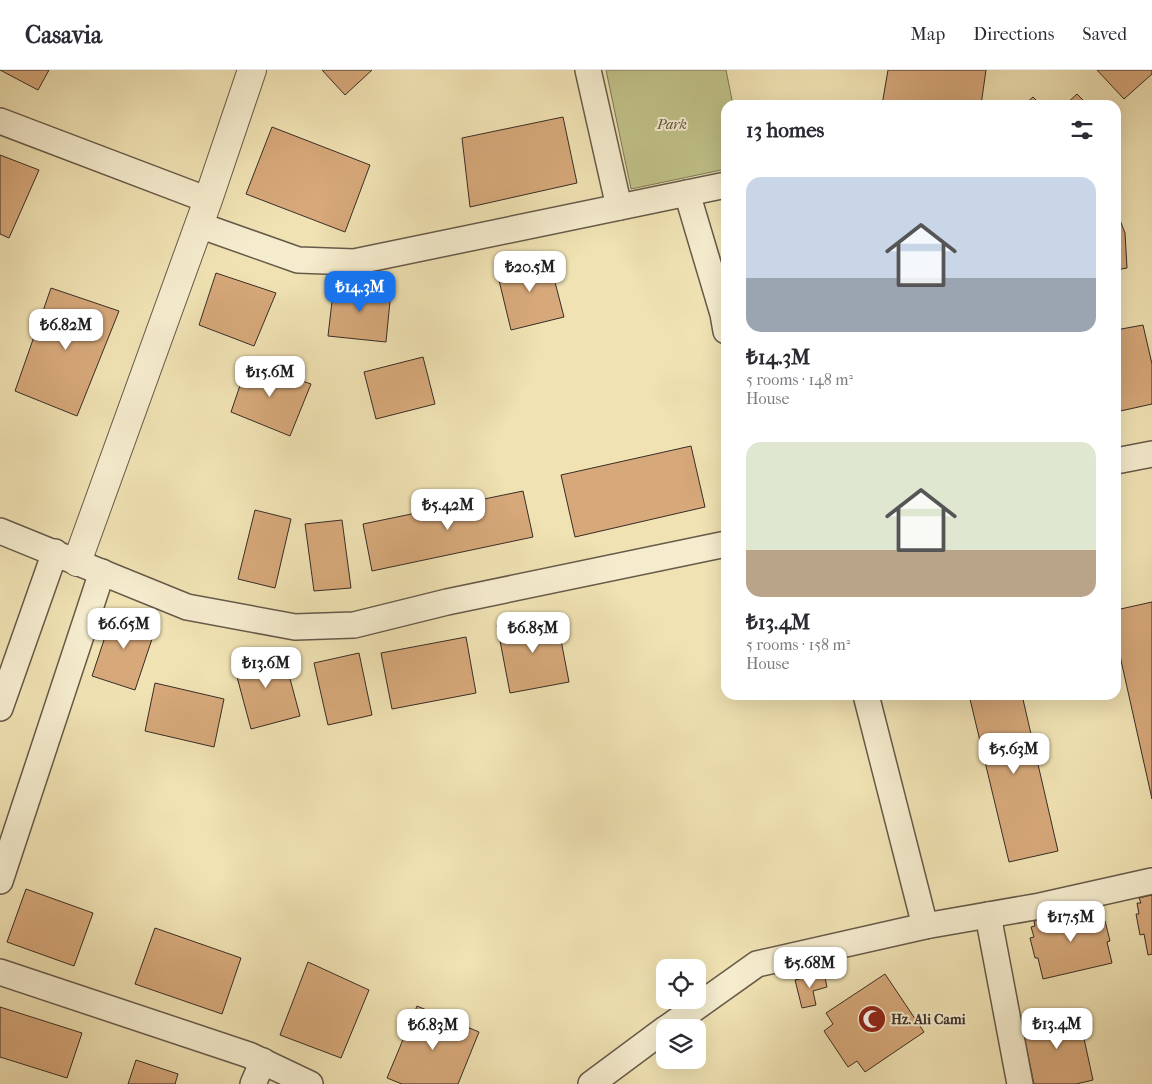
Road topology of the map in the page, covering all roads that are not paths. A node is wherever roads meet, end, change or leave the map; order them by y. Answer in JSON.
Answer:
{"nodes":[{"id":1,"x":252,"y":70,"type":"edge"},
{"id":2,"x":588,"y":70,"type":"edge"},
{"id":3,"x":0,"y":121,"type":"edge"},
{"id":4,"x":721,"y":186,"type":"edge"},
{"id":5,"x":687,"y":193,"type":"junction"},
{"id":6,"x":619,"y":207,"type":"junction"},
{"id":7,"x":203,"y":213,"type":"junction"},
{"id":8,"x":721,"y":307,"type":"edge"},
{"id":9,"x":1152,"y":454,"type":"edge"},
{"id":10,"x":1121,"y":460,"type":"edge"},
{"id":11,"x":0,"y":531,"type":"edge"},
{"id":12,"x":721,"y":545,"type":"edge"},
{"id":13,"x":66,"y":557,"type":"junction"},
{"id":14,"x":102,"y":572,"type":"junction"},
{"id":15,"x":867,"y":700,"type":"edge"},
{"id":16,"x":0,"y":708,"type":"edge"},
{"id":17,"x":0,"y":881,"type":"edge"},
{"id":18,"x":1152,"y":881,"type":"edge"},
{"id":19,"x":988,"y":915,"type":"junction"},
{"id":20,"x":925,"y":926,"type":"junction"},
{"id":21,"x":0,"y":972,"type":"edge"},
{"id":22,"x":679,"y":1019,"type":"edge"},
{"id":23,"x":656,"y":1035,"type":"edge"},
{"id":24,"x":262,"y":1061,"type":"junction"},
{"id":25,"x":253,"y":1084,"type":"edge"},
{"id":26,"x":310,"y":1084,"type":"edge"},
{"id":27,"x":591,"y":1084,"type":"edge"},
{"id":28,"x":1020,"y":1084,"type":"edge"}],
"edges":[{"from":1,"to":7,"type":"street"},
{"from":2,"to":6,"type":"street"},
{"from":3,"to":7,"type":"street"},
{"from":4,"to":5,"type":"street"},
{"from":5,"to":6,"type":"street"},
{"from":5,"to":8,"type":"street"},
{"from":6,"to":7,"type":"street"},
{"from":7,"to":13,"type":"street"},
{"from":9,"to":10,"type":"street"},
{"from":11,"to":13,"type":"street"},
{"from":12,"to":14,"type":"street"},
{"from":13,"to":14,"type":"street"},
{"from":13,"to":16,"type":"street"},
{"from":14,"to":17,"type":"street"},
{"from":15,"to":20,"type":"street"},
{"from":18,"to":19,"type":"street"},
{"from":19,"to":20,"type":"street"},
{"from":19,"to":28,"type":"street"},
{"from":20,"to":22,"type":"street"},
{"from":21,"to":24,"type":"street"},
{"from":23,"to":27,"type":"street"},
{"from":24,"to":25,"type":"street"},
{"from":24,"to":26,"type":"street"}]}
